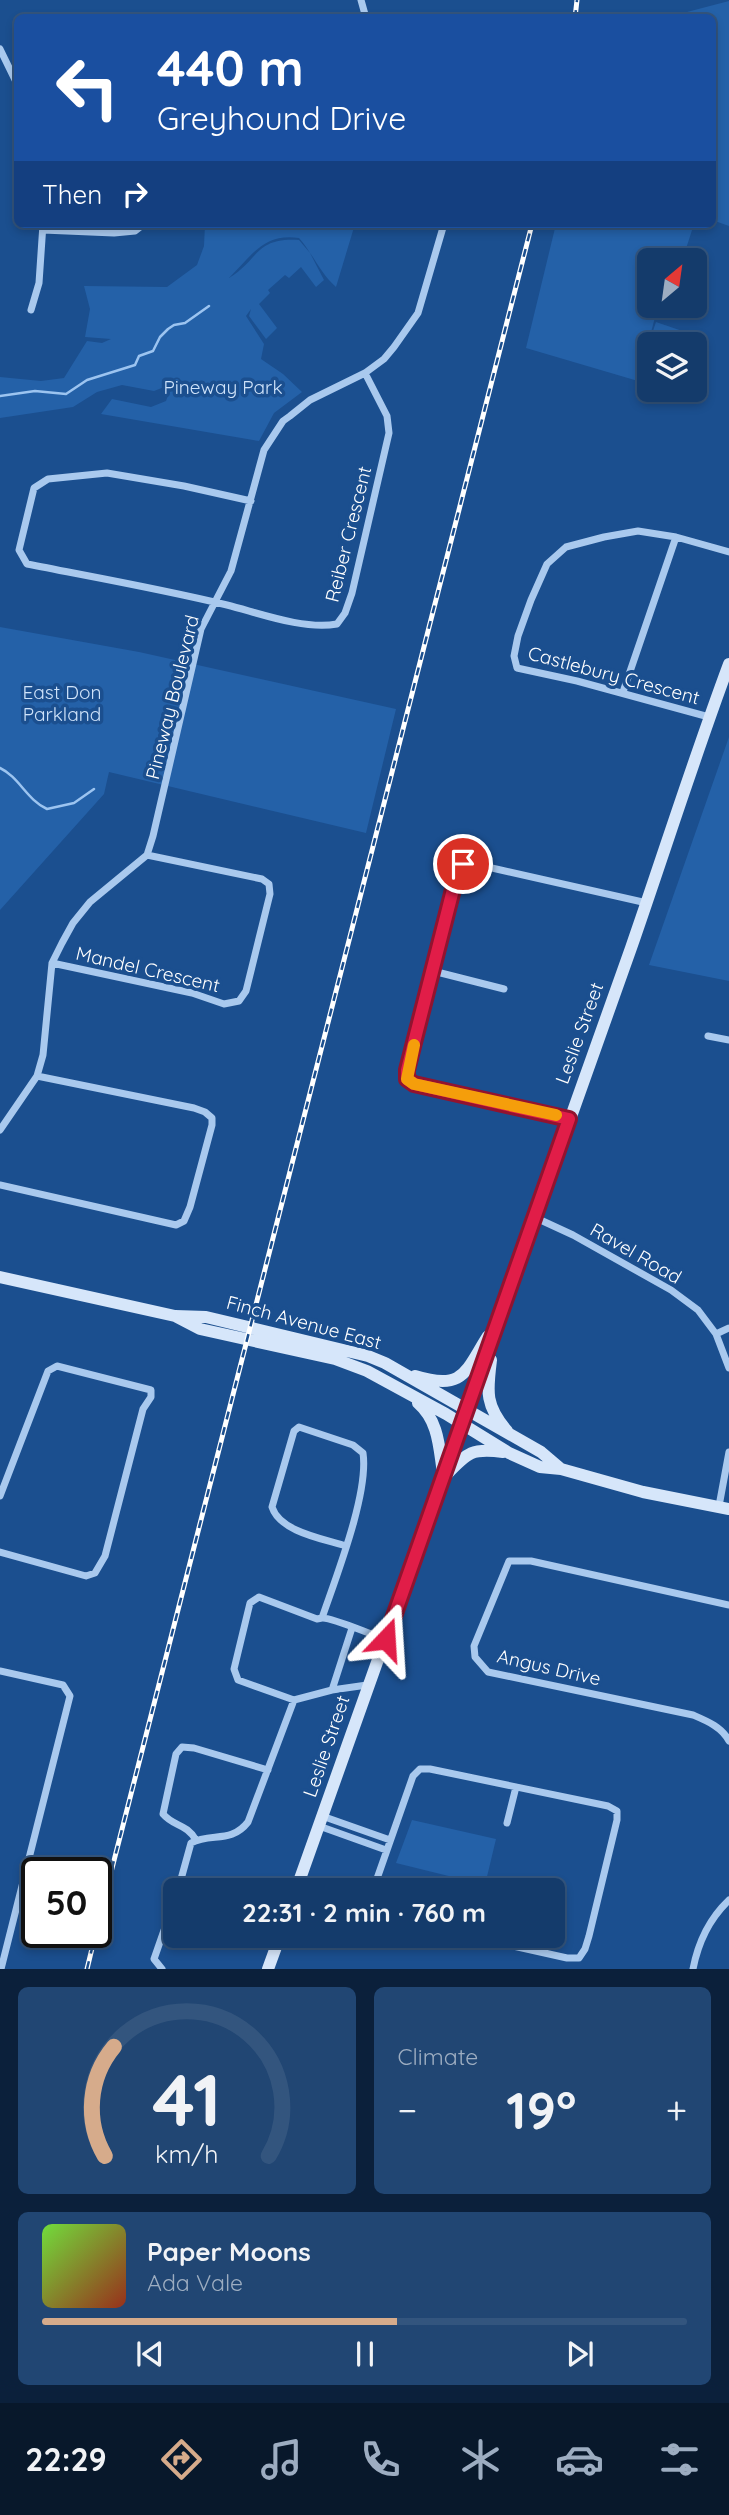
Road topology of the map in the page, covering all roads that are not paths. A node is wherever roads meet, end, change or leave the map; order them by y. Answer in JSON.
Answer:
{"nodes":[{"id":1,"x":0,"y":49,"type":"edge"},
{"id":2,"x":14,"y":78,"type":"edge"},
{"id":3,"x":43,"y":228,"type":"edge"},
{"id":4,"x":55,"y":228,"type":"edge"},
{"id":5,"x":139,"y":228,"type":"edge"},
{"id":6,"x":443,"y":228,"type":"edge"},
{"id":7,"x":30,"y":310,"type":"dead end"},
{"id":8,"x":365,"y":373,"type":"junction"},
{"id":9,"x":251,"y":501,"type":"junction"},
{"id":10,"x":676,"y":537,"type":"junction"},
{"id":11,"x":729,"y":552,"type":"edge"},
{"id":12,"x":215,"y":603,"type":"junction"},
{"id":13,"x":729,"y":664,"type":"edge"},
{"id":14,"x":623,"y":692,"type":"junction"},
{"id":15,"x":709,"y":717,"type":"junction"},
{"id":16,"x":146,"y":855,"type":"junction"},
{"id":17,"x":647,"y":902,"type":"junction"},
{"id":18,"x":52,"y":963,"type":"junction"},
{"id":19,"x":433,"y":971,"type":"junction"},
{"id":20,"x":504,"y":989,"type":"dead end"},
{"id":21,"x":708,"y":1036,"type":"dead end"},
{"id":22,"x":729,"y":1040,"type":"edge"},
{"id":23,"x":37,"y":1076,"type":"junction"},
{"id":24,"x":569,"y":1119,"type":"junction"},
{"id":25,"x":0,"y":1130,"type":"edge"},
{"id":26,"x":0,"y":1185,"type":"edge"},
{"id":27,"x":534,"y":1216,"type":"junction"},
{"id":28,"x":0,"y":1277,"type":"edge"},
{"id":29,"x":175,"y":1316,"type":"junction"},
{"id":30,"x":500,"y":1318,"type":"junction"},
{"id":31,"x":729,"y":1328,"type":"edge"},
{"id":32,"x":716,"y":1334,"type":"junction"},
{"id":33,"x":494,"y":1335,"type":"junction"},
{"id":34,"x":729,"y":1368,"type":"edge"},
{"id":35,"x":399,"y":1371,"type":"junction"},
{"id":36,"x":400,"y":1388,"type":"junction"},
{"id":37,"x":465,"y":1418,"type":"junction"},
{"id":38,"x":514,"y":1439,"type":"junction"},
{"id":39,"x":729,"y":1452,"type":"edge"},
{"id":40,"x":509,"y":1453,"type":"junction"},
{"id":41,"x":561,"y":1469,"type":"junction"},
{"id":42,"x":444,"y":1477,"type":"junction"},
{"id":43,"x":0,"y":1496,"type":"edge"},
{"id":44,"x":724,"y":1508,"type":"edge"},
{"id":45,"x":346,"y":1546,"type":"junction"},
{"id":46,"x":0,"y":1552,"type":"edge"},
{"id":47,"x":729,"y":1605,"type":"edge"},
{"id":48,"x":322,"y":1618,"type":"junction"},
{"id":49,"x":352,"y":1628,"type":"junction"},
{"id":50,"x":386,"y":1639,"type":"junction"},
{"id":51,"x":0,"y":1671,"type":"edge"},
{"id":52,"x":367,"y":1685,"type":"junction"},
{"id":53,"x":332,"y":1690,"type":"junction"},
{"id":54,"x":294,"y":1700,"type":"junction"},
{"id":55,"x":729,"y":1741,"type":"edge"},
{"id":56,"x":268,"y":1770,"type":"junction"},
{"id":57,"x":516,"y":1787,"type":"junction"},
{"id":58,"x":320,"y":1821,"type":"junction"},
{"id":59,"x":507,"y":1823,"type":"dead end"},
{"id":60,"x":196,"y":1840,"type":"junction"},
{"id":61,"x":390,"y":1840,"type":"junction"},
{"id":62,"x":386,"y":1850,"type":"junction"},
{"id":63,"x":181,"y":1878,"type":"edge"},
{"id":64,"x":300,"y":1878,"type":"edge"},
{"id":65,"x":377,"y":1878,"type":"edge"},
{"id":66,"x":729,"y":1899,"type":"edge"},
{"id":67,"x":163,"y":1933,"type":"edge"},
{"id":68,"x":276,"y":1948,"type":"edge"},
{"id":69,"x":522,"y":1948,"type":"edge"},
{"id":70,"x":1,"y":1969,"type":"edge"},
{"id":71,"x":162,"y":1969,"type":"edge"},
{"id":72,"x":268,"y":1969,"type":"edge"},
{"id":73,"x":693,"y":1969,"type":"edge"}],
"edges":[{"from":1,"to":2,"type":"street"},
{"from":3,"to":7,"type":"street"},
{"from":4,"to":5,"type":"street"},
{"from":6,"to":8,"type":"street","name":"Pineway Boulevard"},
{"from":8,"to":9,"type":"street","name":"Pineway Boulevard"},
{"from":8,"to":12,"type":"street","name":"Reiber Crescent"},
{"from":9,"to":12,"type":"street","name":"Pineway Boulevard"},
{"from":9,"to":12,"type":"street","name":"Reiber Crescent"},
{"from":10,"to":11,"type":"street","name":"Castlebury Crescent"},
{"from":10,"to":14,"type":"street"},
{"from":10,"to":14,"type":"street","name":"Castlebury Crescent"},
{"from":12,"to":16,"type":"street","name":"Pineway Boulevard"},
{"from":13,"to":15,"type":"main road","name":"Leslie Street"},
{"from":14,"to":15,"type":"street","name":"Castlebury Crescent"},
{"from":15,"to":17,"type":"main road","name":"Leslie Street"},
{"from":16,"to":18,"type":"street"},
{"from":16,"to":18,"type":"street","name":"Mandel Crescent"},
{"from":17,"to":19,"type":"street"},
{"from":17,"to":24,"type":"main road","name":"Leslie Street"},
{"from":18,"to":23,"type":"street"},
{"from":19,"to":20,"type":"street"},
{"from":19,"to":24,"type":"street"},
{"from":21,"to":22,"type":"street"},
{"from":23,"to":25,"type":"street"},
{"from":23,"to":26,"type":"street"},
{"from":24,"to":27,"type":"main road","name":"Leslie Street"},
{"from":27,"to":30,"type":"main road","name":"Leslie Street"},
{"from":27,"to":32,"type":"street","name":"Ravel Road"},
{"from":28,"to":29,"type":"main road","name":"Finch Avenue East"},
{"from":29,"to":35,"type":"main road","name":"Finch Avenue East"},
{"from":29,"to":36,"type":"main road","name":"Finch Avenue East"},
{"from":30,"to":33,"type":"main road","name":"Leslie Street"},
{"from":30,"to":35,"type":"main road"},
{"from":31,"to":32,"type":"street"},
{"from":32,"to":34,"type":"street","name":"Ravel Road"},
{"from":33,"to":37,"type":"main road","name":"Leslie Street"},
{"from":33,"to":38,"type":"main road"},
{"from":35,"to":37,"type":"main road","name":"Finch Avenue East"},
{"from":36,"to":37,"type":"main road","name":"Finch Avenue East"},
{"from":36,"to":42,"type":"main road"},
{"from":37,"to":38,"type":"main road","name":"Finch Avenue East"},
{"from":37,"to":40,"type":"main road","name":"Finch Avenue East"},
{"from":37,"to":42,"type":"main road","name":"Leslie Street"},
{"from":38,"to":41,"type":"main road","name":"Finch Avenue East"},
{"from":39,"to":44,"type":"street"},
{"from":40,"to":41,"type":"main road","name":"Finch Avenue East"},
{"from":40,"to":42,"type":"main road"},
{"from":41,"to":44,"type":"main road","name":"Finch Avenue East"},
{"from":42,"to":50,"type":"main road","name":"Leslie Street"},
{"from":43,"to":46,"type":"street"},
{"from":45,"to":45,"type":"street"},
{"from":45,"to":48,"type":"street"},
{"from":47,"to":55,"type":"street","name":"Angus Drive"},
{"from":48,"to":49,"type":"street"},
{"from":48,"to":54,"type":"street"},
{"from":49,"to":50,"type":"street"},
{"from":49,"to":53,"type":"street"},
{"from":50,"to":52,"type":"main road","name":"Leslie Street"},
{"from":51,"to":70,"type":"street"},
{"from":52,"to":53,"type":"street"},
{"from":52,"to":58,"type":"main road","name":"Leslie Street"},
{"from":53,"to":54,"type":"street"},
{"from":54,"to":56,"type":"street"},
{"from":56,"to":60,"type":"street"},
{"from":56,"to":60,"type":"street"},
{"from":57,"to":59,"type":"street"},
{"from":57,"to":61,"type":"street"},
{"from":57,"to":69,"type":"street"},
{"from":58,"to":61,"type":"street"},
{"from":58,"to":62,"type":"street"},
{"from":58,"to":64,"type":"main road","name":"Leslie Street"},
{"from":60,"to":63,"type":"street"},
{"from":61,"to":62,"type":"street"},
{"from":62,"to":65,"type":"street"},
{"from":66,"to":73,"type":"street"},
{"from":67,"to":71,"type":"street"},
{"from":68,"to":72,"type":"main road"}]}
